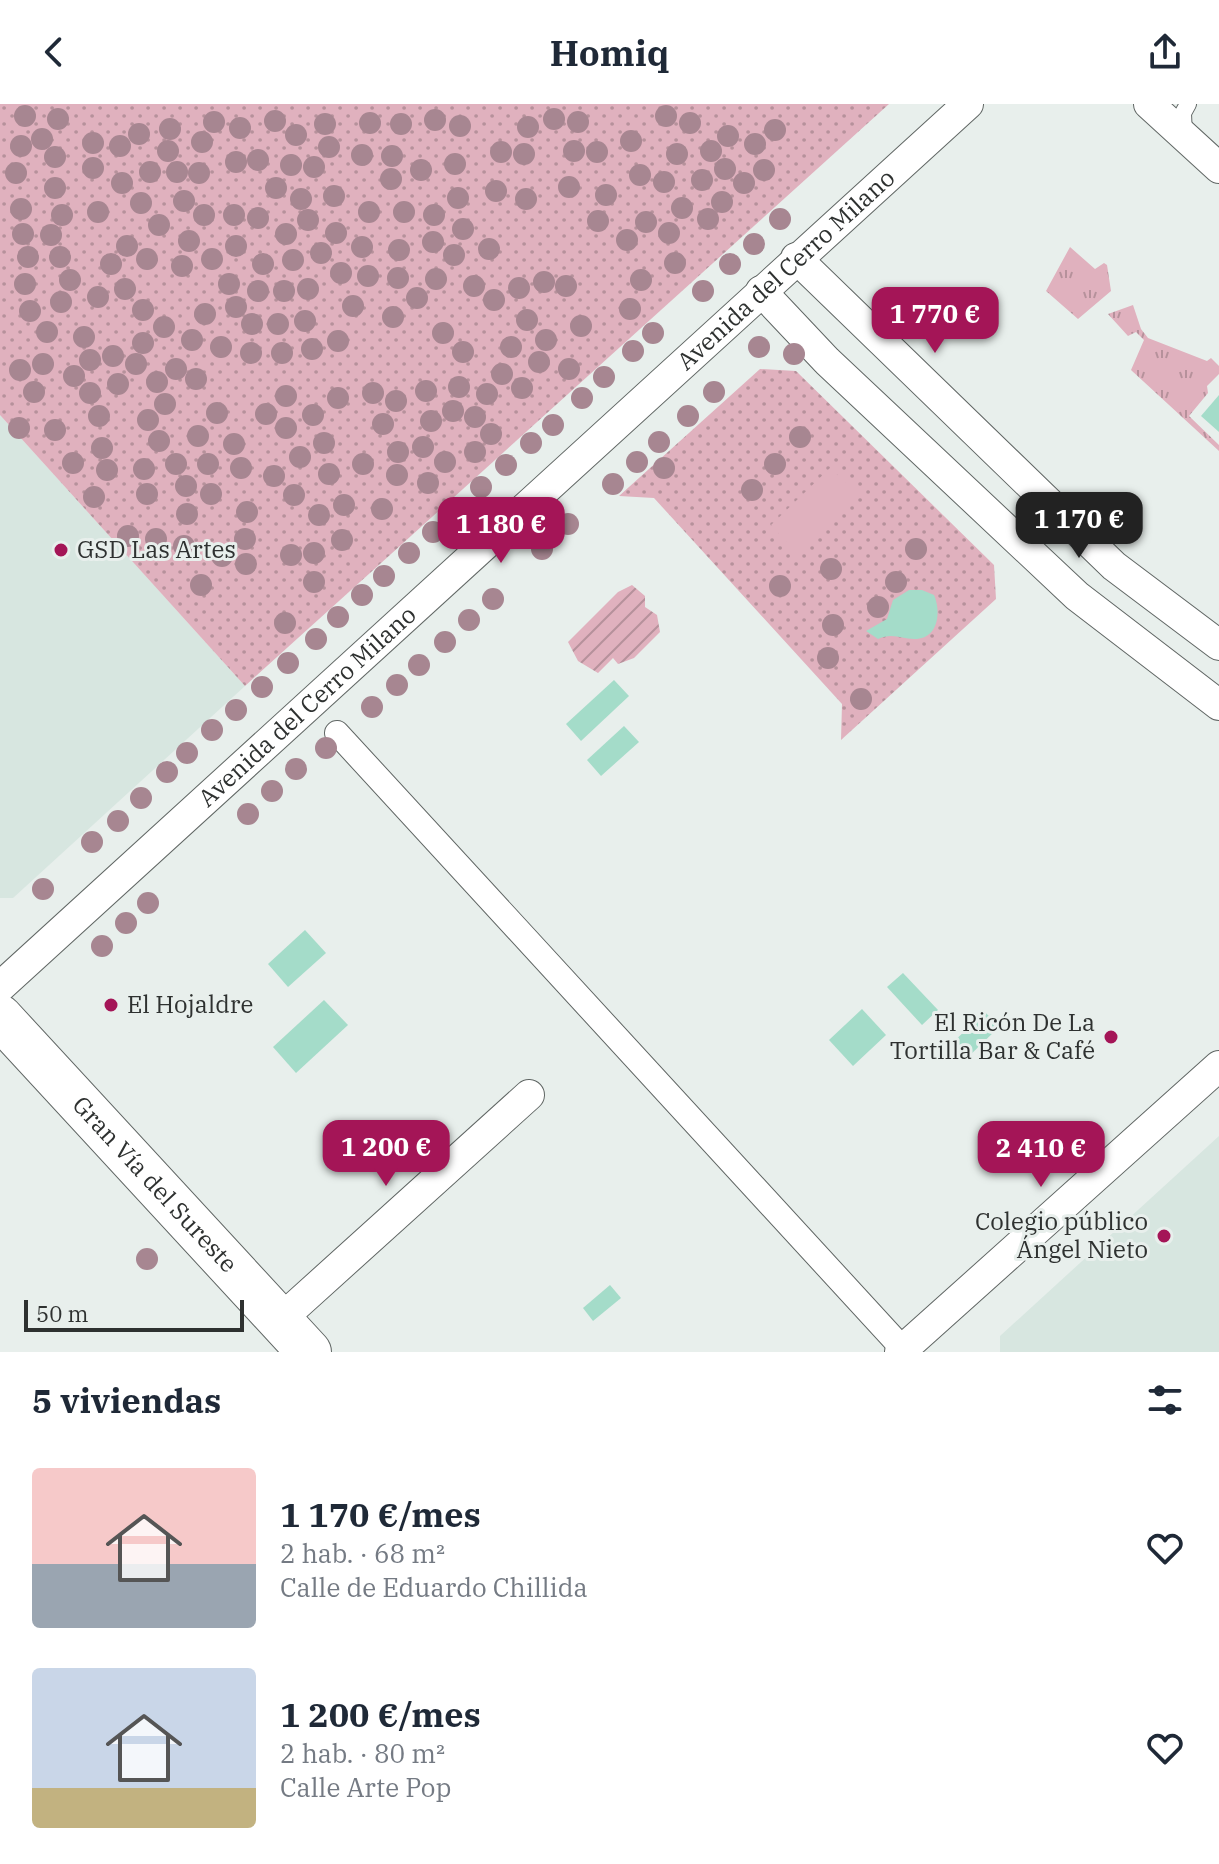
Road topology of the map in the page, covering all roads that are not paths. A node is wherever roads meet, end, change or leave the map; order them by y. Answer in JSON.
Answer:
{"nodes":[{"id":1,"x":968,"y":104,"type":"edge"},
{"id":2,"x":1149,"y":104,"type":"edge"},
{"id":3,"x":1188,"y":104,"type":"edge"},
{"id":4,"x":1184,"y":137,"type":"junction"},
{"id":5,"x":1219,"y":168,"type":"edge"},
{"id":6,"x":796,"y":258,"type":"junction"},
{"id":7,"x":761,"y":291,"type":"junction"},
{"id":8,"x":1114,"y":566,"type":"junction"},
{"id":9,"x":1077,"y":596,"type":"junction"},
{"id":10,"x":1219,"y":645,"type":"edge"},
{"id":11,"x":1219,"y":705,"type":"edge"},
{"id":12,"x":337,"y":733,"type":"dead end"},
{"id":13,"x":0,"y":987,"type":"edge"},
{"id":14,"x":0,"y":1017,"type":"edge"},
{"id":15,"x":1219,"y":1066,"type":"edge"},
{"id":16,"x":529,"y":1095,"type":"dead end"},
{"id":17,"x":280,"y":1320,"type":"junction"},
{"id":18,"x":902,"y":1351,"type":"edge"},
{"id":19,"x":309,"y":1352,"type":"edge"}],
"edges":[{"from":1,"to":6,"type":"street","name":"Avenida del Cerro Milano"},
{"from":2,"to":4,"type":"street"},
{"from":3,"to":4,"type":"lane"},
{"from":4,"to":5,"type":"street"},
{"from":6,"to":7,"type":"street","name":"Avenida del Cerro Milano"},
{"from":6,"to":8,"type":"street"},
{"from":7,"to":9,"type":"street"},
{"from":7,"to":13,"type":"street","name":"Avenida del Cerro Milano"},
{"from":8,"to":9,"type":"street"},
{"from":8,"to":10,"type":"street"},
{"from":9,"to":11,"type":"street"},
{"from":12,"to":18,"type":"street"},
{"from":14,"to":17,"type":"main road","name":"Gran Vía del Sureste"},
{"from":15,"to":18,"type":"street"},
{"from":16,"to":17,"type":"street"},
{"from":17,"to":19,"type":"main road","name":"Gran Vía del Sureste"}]}
